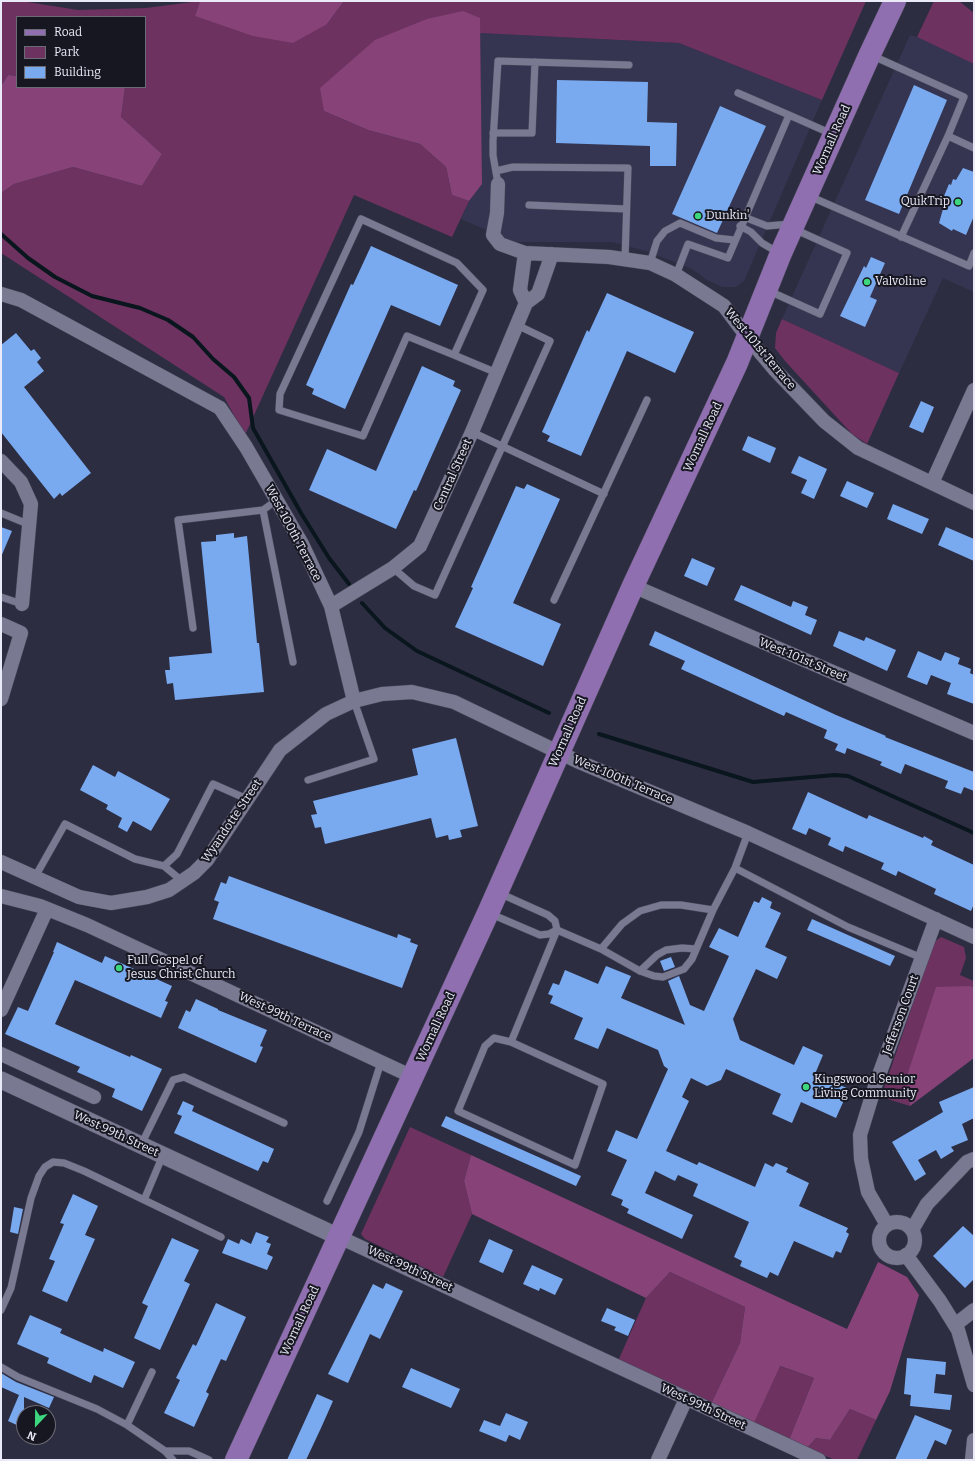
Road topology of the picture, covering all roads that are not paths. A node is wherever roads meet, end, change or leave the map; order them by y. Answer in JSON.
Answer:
{"nodes":[{"id":1,"x":892,"y":8,"type":"edge"},
{"id":2,"x":870,"y":54,"type":"junction"},
{"id":3,"x":535,"y":62,"type":"junction"},
{"id":4,"x":628,"y":65,"type":"dead end"},
{"id":5,"x":738,"y":93,"type":"dead end"},
{"id":6,"x":789,"y":115,"type":"junction"},
{"id":7,"x":493,"y":133,"type":"junction"},
{"id":8,"x":834,"y":135,"type":"junction"},
{"id":9,"x":948,"y":136,"type":"junction"},
{"id":10,"x":974,"y":148,"type":"edge"},
{"id":11,"x":497,"y":177,"type":"junction"},
{"id":12,"x":807,"y":195,"type":"junction"},
{"id":13,"x":529,"y":204,"type":"dead end"},
{"id":14,"x":626,"y":209,"type":"junction"},
{"id":15,"x":744,"y":217,"type":"junction"},
{"id":16,"x":740,"y":226,"type":"junction"},
{"id":17,"x":793,"y":226,"type":"junction"},
{"id":18,"x":902,"y":236,"type":"junction"},
{"id":19,"x":734,"y":240,"type":"junction"},
{"id":20,"x":525,"y":253,"type":"junction"},
{"id":21,"x":974,"y":253,"type":"edge"},
{"id":22,"x":552,"y":254,"type":"junction"},
{"id":23,"x":781,"y":254,"type":"junction"},
{"id":24,"x":625,"y":259,"type":"junction"},
{"id":25,"x":650,"y":263,"type":"junction"},
{"id":26,"x":676,"y":275,"type":"junction"},
{"id":27,"x":767,"y":290,"type":"junction"},
{"id":28,"x":1,"y":294,"type":"edge"},
{"id":29,"x":526,"y":303,"type":"junction"},
{"id":30,"x":518,"y":325,"type":"junction"},
{"id":31,"x":748,"y":338,"type":"junction"},
{"id":32,"x":454,"y":355,"type":"junction"},
{"id":33,"x":497,"y":373,"type":"junction"},
{"id":34,"x":974,"y":390,"type":"edge"},
{"id":35,"x":647,"y":400,"type":"dead end"},
{"id":36,"x":472,"y":432,"type":"junction"},
{"id":37,"x":503,"y":446,"type":"junction"},
{"id":38,"x":1,"y":461,"type":"edge"},
{"id":39,"x":932,"y":483,"type":"junction"},
{"id":40,"x":604,"y":494,"type":"junction"},
{"id":41,"x":277,"y":500,"type":"junction"},
{"id":42,"x":974,"y":503,"type":"edge"},
{"id":43,"x":263,"y":510,"type":"junction"},
{"id":44,"x":1,"y":513,"type":"edge"},
{"id":45,"x":30,"y":525,"type":"junction"},
{"id":46,"x":393,"y":568,"type":"junction"},
{"id":47,"x":633,"y":586,"type":"junction"},
{"id":48,"x":1,"y":597,"type":"edge"},
{"id":49,"x":554,"y":600,"type":"dead end"},
{"id":50,"x":22,"y":604,"type":"joint"},
{"id":51,"x":331,"y":606,"type":"junction"},
{"id":52,"x":1,"y":624,"type":"edge"},
{"id":53,"x":193,"y":628,"type":"dead end"},
{"id":54,"x":293,"y":662,"type":"dead end"},
{"id":55,"x":1,"y":699,"type":"edge"},
{"id":56,"x":354,"y":701,"type":"junction"},
{"id":57,"x":974,"y":733,"type":"edge"},
{"id":58,"x":559,"y":752,"type":"junction"},
{"id":59,"x":308,"y":780,"type":"dead end"},
{"id":60,"x":247,"y":799,"type":"junction"},
{"id":61,"x":748,"y":833,"type":"junction"},
{"id":62,"x":1,"y":862,"type":"edge"},
{"id":63,"x":164,"y":866,"type":"junction"},
{"id":64,"x":735,"y":868,"type":"junction"},
{"id":65,"x":35,"y":877,"type":"junction"},
{"id":66,"x":182,"y":881,"type":"junction"},
{"id":67,"x":497,"y":892,"type":"junction"},
{"id":68,"x":1,"y":896,"type":"edge"},
{"id":69,"x":47,"y":909,"type":"junction"},
{"id":70,"x":713,"y":910,"type":"junction"},
{"id":71,"x":488,"y":913,"type":"junction"},
{"id":72,"x":936,"y":919,"type":"junction"},
{"id":73,"x":557,"y":930,"type":"junction"},
{"id":74,"x":974,"y":937,"type":"edge"},
{"id":75,"x":601,"y":949,"type":"junction"},
{"id":76,"x":696,"y":949,"type":"junction"},
{"id":77,"x":922,"y":958,"type":"junction"},
{"id":78,"x":640,"y":971,"type":"junction"},
{"id":79,"x":1,"y":1010,"type":"edge"},
{"id":80,"x":511,"y":1042,"type":"junction"},
{"id":81,"x":1,"y":1054,"type":"edge"},
{"id":82,"x":381,"y":1062,"type":"junction"},
{"id":83,"x":413,"y":1077,"type":"junction"},
{"id":84,"x":1,"y":1080,"type":"edge"},
{"id":85,"x":94,"y":1097,"type":"dead end"},
{"id":86,"x":284,"y":1124,"type":"dead end"},
{"id":87,"x":140,"y":1145,"type":"junction"},
{"id":88,"x":163,"y":1155,"type":"junction"},
{"id":89,"x":974,"y":1159,"type":"edge"},
{"id":90,"x":144,"y":1200,"type":"junction"},
{"id":91,"x":327,"y":1201,"type":"dead end"},
{"id":92,"x":887,"y":1225,"type":"junction"},
{"id":93,"x":912,"y":1230,"type":"junction"},
{"id":94,"x":221,"y":1237,"type":"dead end"},
{"id":95,"x":340,"y":1237,"type":"junction"},
{"id":96,"x":906,"y":1255,"type":"junction"},
{"id":97,"x":1,"y":1310,"type":"edge"},
{"id":98,"x":974,"y":1310,"type":"edge"},
{"id":99,"x":955,"y":1325,"type":"junction"},
{"id":100,"x":1,"y":1367,"type":"edge"},
{"id":101,"x":152,"y":1372,"type":"dead end"},
{"id":102,"x":974,"y":1385,"type":"edge"},
{"id":103,"x":686,"y":1399,"type":"junction"},
{"id":104,"x":127,"y":1425,"type":"junction"},
{"id":105,"x":974,"y":1440,"type":"edge"},
{"id":106,"x":165,"y":1451,"type":"junction"},
{"id":107,"x":173,"y":1460,"type":"edge"},
{"id":108,"x":209,"y":1460,"type":"edge"},
{"id":109,"x":236,"y":1460,"type":"edge"},
{"id":110,"x":658,"y":1460,"type":"edge"},
{"id":111,"x":819,"y":1460,"type":"edge"},
{"id":112,"x":972,"y":1460,"type":"edge"}],
"edges":[{"from":1,"to":2,"type":"main road","name":"Wornall Road"},
{"from":2,"to":8,"type":"main road","name":"Wornall Road"},
{"from":2,"to":9,"type":"lane"},
{"from":3,"to":4,"type":"lane"},
{"from":3,"to":7,"type":"lane"},
{"from":3,"to":7,"type":"lane"},
{"from":5,"to":6,"type":"lane"},
{"from":6,"to":8,"type":"lane"},
{"from":6,"to":15,"type":"lane"},
{"from":7,"to":11,"type":"lane"},
{"from":8,"to":12,"type":"main road","name":"Wornall Road"},
{"from":9,"to":10,"type":"lane"},
{"from":9,"to":18,"type":"lane"},
{"from":11,"to":14,"type":"lane"},
{"from":11,"to":20,"type":"street","name":"West 101st Terrace"},
{"from":12,"to":17,"type":"main road","name":"Wornall Road"},
{"from":12,"to":18,"type":"lane"},
{"from":13,"to":14,"type":"lane"},
{"from":14,"to":24,"type":"lane"},
{"from":15,"to":16,"type":"lane"},
{"from":15,"to":17,"type":"lane"},
{"from":16,"to":19,"type":"lane"},
{"from":16,"to":23,"type":"lane"},
{"from":17,"to":23,"type":"main road","name":"Wornall Road"},
{"from":17,"to":27,"type":"lane"},
{"from":18,"to":21,"type":"lane"},
{"from":19,"to":25,"type":"lane"},
{"from":19,"to":26,"type":"lane"},
{"from":20,"to":22,"type":"street","name":"West 101st Terrace"},
{"from":20,"to":29,"type":"street"},
{"from":22,"to":24,"type":"street","name":"West 101st Terrace"},
{"from":22,"to":29,"type":"street","name":"Central Street"},
{"from":23,"to":27,"type":"main road","name":"Wornall Road"},
{"from":24,"to":25,"type":"street","name":"West 101st Terrace"},
{"from":25,"to":26,"type":"street","name":"West 101st Terrace"},
{"from":26,"to":31,"type":"street","name":"West 101st Terrace"},
{"from":27,"to":31,"type":"main road","name":"Wornall Road"},
{"from":28,"to":41,"type":"street","name":"West 100th Terrace"},
{"from":29,"to":30,"type":"street","name":"Central Street"},
{"from":30,"to":33,"type":"street","name":"Central Street"},
{"from":30,"to":37,"type":"lane"},
{"from":31,"to":39,"type":"street","name":"West 101st Terrace"},
{"from":31,"to":47,"type":"main road","name":"Wornall Road"},
{"from":32,"to":32,"type":"lane"},
{"from":32,"to":33,"type":"lane"},
{"from":33,"to":36,"type":"street","name":"Central Street"},
{"from":34,"to":39,"type":"street"},
{"from":35,"to":40,"type":"lane"},
{"from":36,"to":37,"type":"lane"},
{"from":36,"to":46,"type":"street","name":"Central Street"},
{"from":37,"to":40,"type":"lane"},
{"from":37,"to":46,"type":"lane"},
{"from":38,"to":45,"type":"street"},
{"from":39,"to":42,"type":"street","name":"West 101st Terrace"},
{"from":40,"to":49,"type":"lane"},
{"from":41,"to":43,"type":"lane"},
{"from":41,"to":51,"type":"street","name":"West 100th Terrace"},
{"from":43,"to":53,"type":"lane"},
{"from":43,"to":54,"type":"lane"},
{"from":44,"to":45,"type":"lane"},
{"from":45,"to":50,"type":"street"},
{"from":46,"to":51,"type":"street","name":"Central Street"},
{"from":47,"to":57,"type":"street","name":"West 101st Street"},
{"from":47,"to":58,"type":"main road","name":"Wornall Road"},
{"from":48,"to":50,"type":"lane"},
{"from":51,"to":56,"type":"street","name":"West 100th Terrace"},
{"from":52,"to":55,"type":"street"},
{"from":56,"to":58,"type":"street","name":"West 100th Terrace"},
{"from":56,"to":59,"type":"lane"},
{"from":56,"to":60,"type":"street","name":"Wyandotte Street"},
{"from":58,"to":61,"type":"street","name":"West 100th Terrace"},
{"from":58,"to":67,"type":"main road","name":"Wornall Road"},
{"from":60,"to":63,"type":"lane"},
{"from":60,"to":66,"type":"street","name":"Wyandotte Street"},
{"from":61,"to":64,"type":"lane"},
{"from":61,"to":72,"type":"street","name":"West 100th Terrace"},
{"from":62,"to":65,"type":"street","name":"Wyandotte Street"},
{"from":63,"to":65,"type":"lane"},
{"from":63,"to":66,"type":"lane"},
{"from":64,"to":70,"type":"lane"},
{"from":64,"to":77,"type":"lane"},
{"from":65,"to":66,"type":"street","name":"Wyandotte Street"},
{"from":67,"to":71,"type":"main road","name":"Wornall Road"},
{"from":67,"to":73,"type":"lane"},
{"from":68,"to":69,"type":"street","name":"West 99th Terrace"},
{"from":69,"to":79,"type":"street"},
{"from":69,"to":82,"type":"street","name":"West 99th Terrace"},
{"from":70,"to":75,"type":"lane"},
{"from":70,"to":76,"type":"lane"},
{"from":71,"to":73,"type":"lane"},
{"from":71,"to":83,"type":"main road","name":"Wornall Road"},
{"from":72,"to":74,"type":"street","name":"West 100th Terrace"},
{"from":72,"to":77,"type":"street","name":"Jefferson Court"},
{"from":73,"to":75,"type":"lane"},
{"from":73,"to":80,"type":"lane"},
{"from":75,"to":78,"type":"lane"},
{"from":76,"to":78,"type":"lane"},
{"from":76,"to":78,"type":"lane"},
{"from":77,"to":92,"type":"street","name":"Jefferson Court"},
{"from":80,"to":80,"type":"lane"},
{"from":81,"to":85,"type":"street"},
{"from":82,"to":83,"type":"street","name":"West 99th Terrace"},
{"from":82,"to":91,"type":"lane"},
{"from":83,"to":95,"type":"main road","name":"Wornall Road"},
{"from":84,"to":87,"type":"street","name":"West 99th Street"},
{"from":86,"to":87,"type":"lane"},
{"from":87,"to":88,"type":"street","name":"West 99th Street"},
{"from":88,"to":90,"type":"lane"},
{"from":88,"to":95,"type":"street","name":"West 99th Street"},
{"from":89,"to":93,"type":"street"},
{"from":90,"to":94,"type":"lane"},
{"from":90,"to":97,"type":"lane"},
{"from":92,"to":93,"type":"street"},
{"from":92,"to":96,"type":"street"},
{"from":93,"to":96,"type":"street"},
{"from":95,"to":103,"type":"street","name":"West 99th Street"},
{"from":95,"to":109,"type":"main road","name":"Wornall Road"},
{"from":96,"to":99,"type":"street"},
{"from":98,"to":99,"type":"street"},
{"from":99,"to":102,"type":"street"},
{"from":100,"to":104,"type":"lane"},
{"from":101,"to":104,"type":"lane"},
{"from":103,"to":110,"type":"street"},
{"from":103,"to":111,"type":"street","name":"West 99th Street"},
{"from":104,"to":106,"type":"lane"},
{"from":105,"to":112,"type":"street"},
{"from":106,"to":107,"type":"lane"},
{"from":106,"to":108,"type":"lane"}]}
